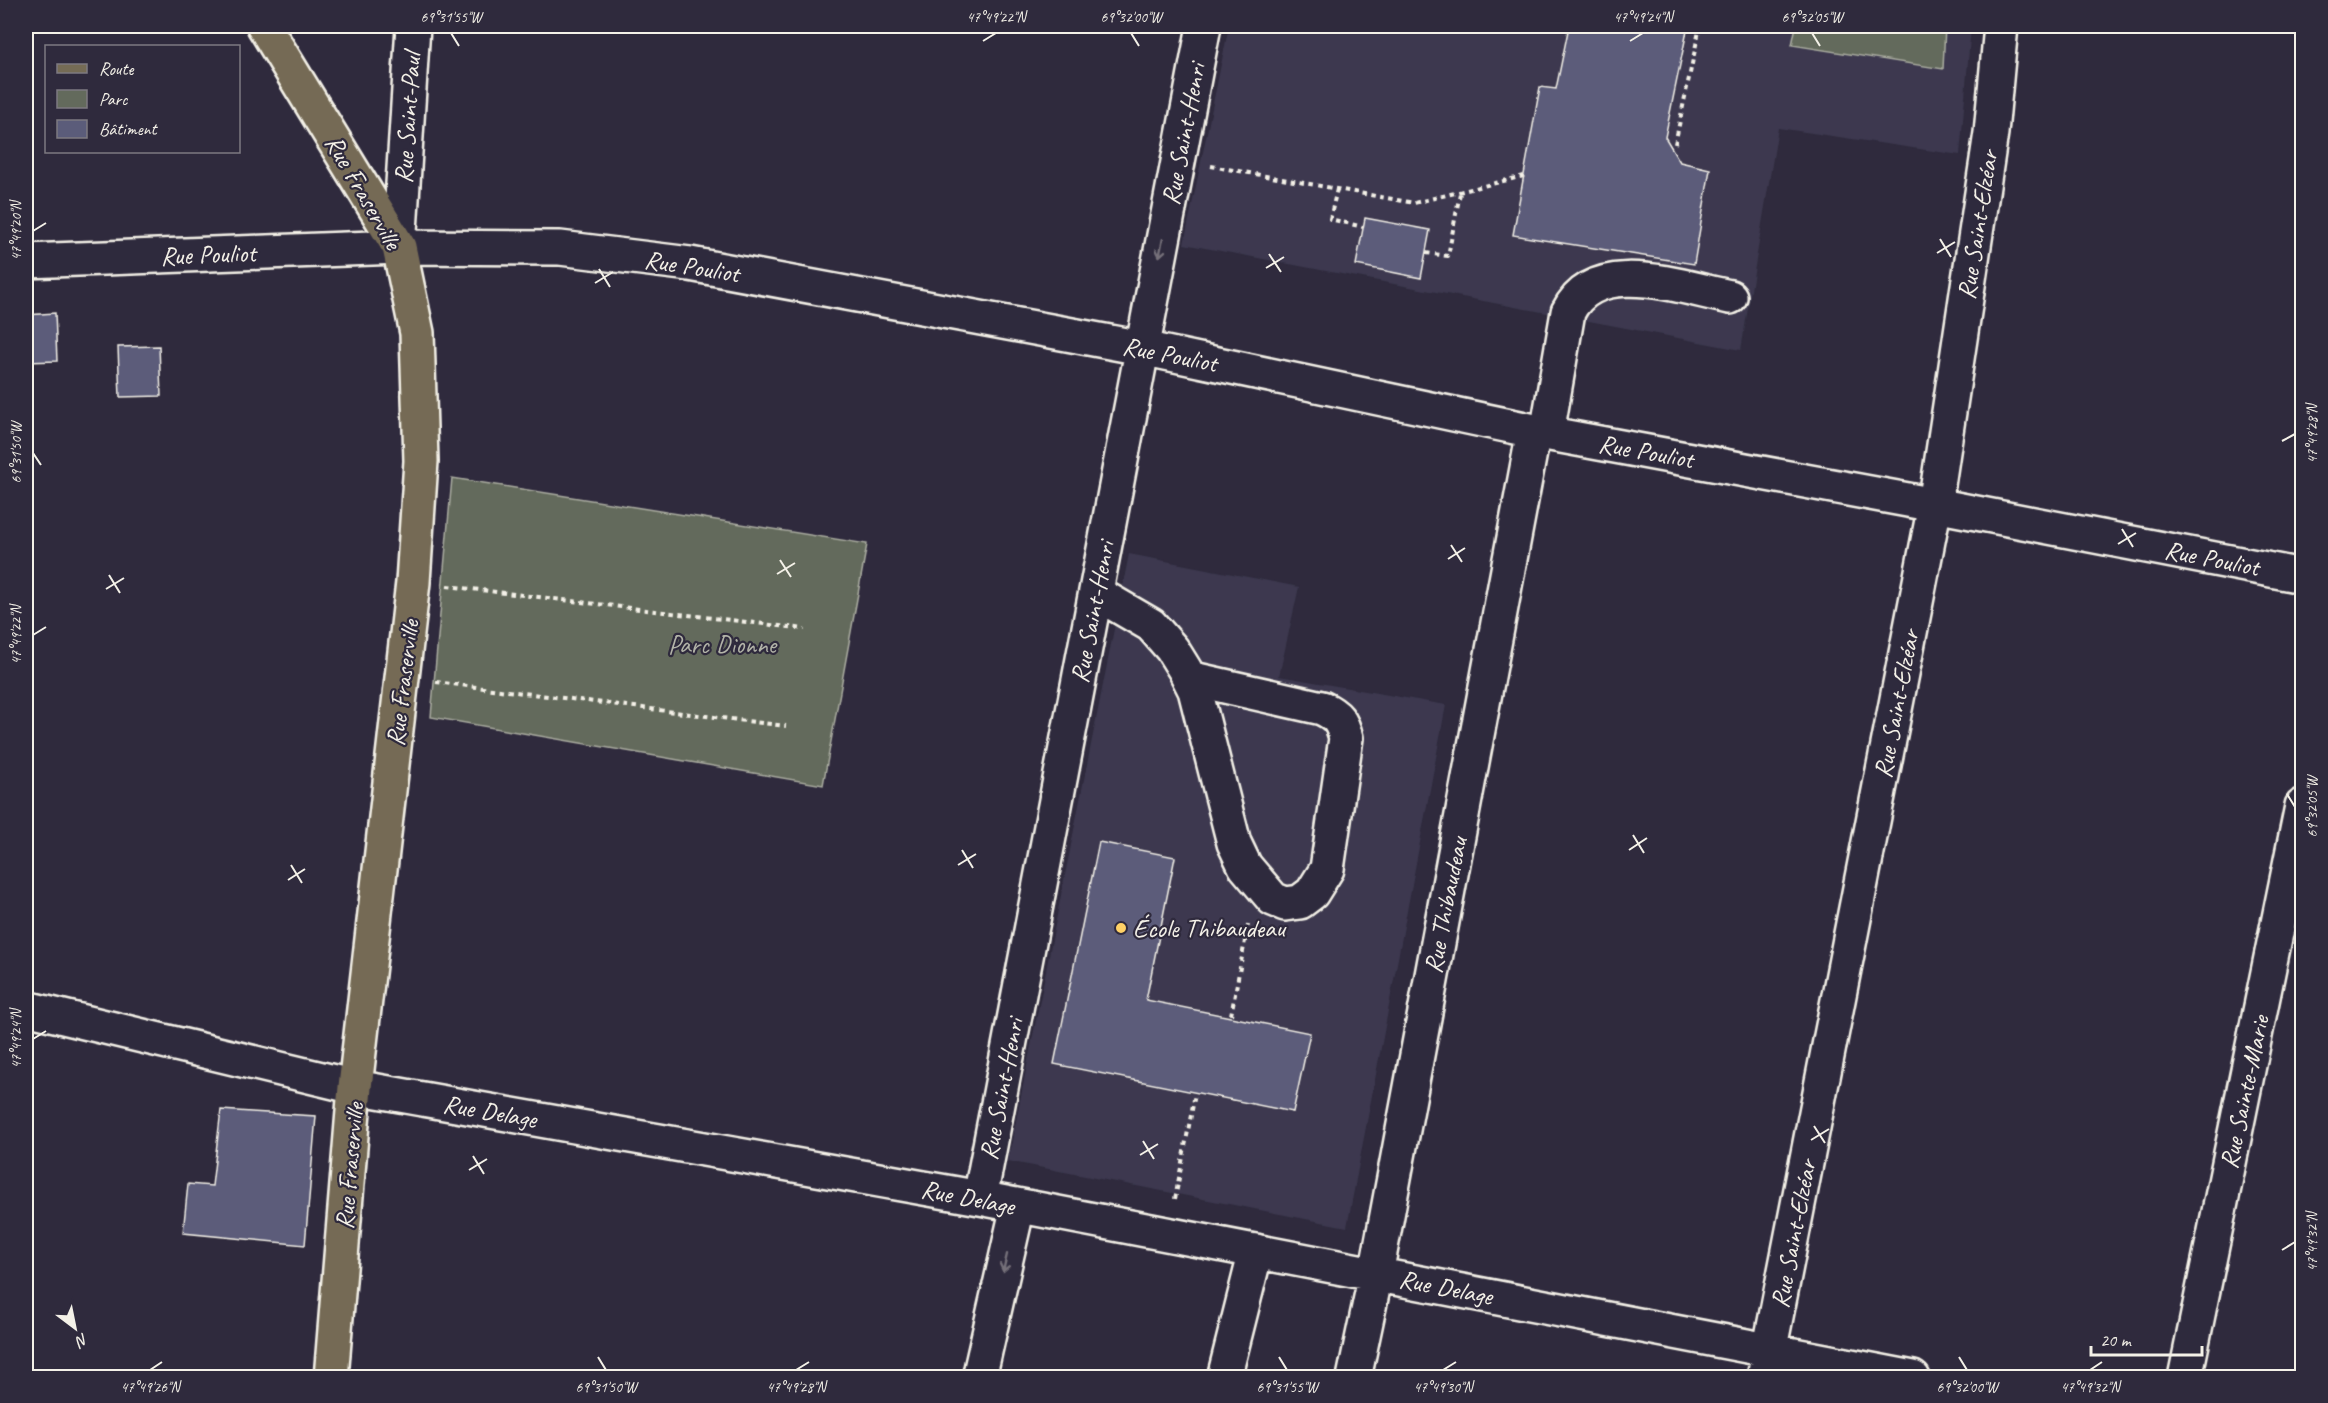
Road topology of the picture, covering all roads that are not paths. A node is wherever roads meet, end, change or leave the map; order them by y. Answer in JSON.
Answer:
{"nodes":[{"id":1,"x":264,"y":26,"type":"edge"},
{"id":2,"x":413,"y":26,"type":"edge"},
{"id":3,"x":1204,"y":26,"type":"edge"},
{"id":4,"x":2001,"y":26,"type":"edge"},
{"id":5,"x":399,"y":246,"type":"junction"},
{"id":6,"x":26,"y":261,"type":"edge"},
{"id":7,"x":1730,"y":297,"type":"dead end"},
{"id":8,"x":1142,"y":348,"type":"junction"},
{"id":9,"x":1541,"y":432,"type":"junction"},
{"id":10,"x":1935,"y":505,"type":"junction"},
{"id":11,"x":2302,"y":576,"type":"edge"},
{"id":12,"x":1096,"y":593,"type":"junction"},
{"id":13,"x":1189,"y":678,"type":"junction"},
{"id":14,"x":2302,"y":806,"type":"edge"},
{"id":15,"x":26,"y":1008,"type":"edge"},
{"id":16,"x":356,"y":1087,"type":"junction"},
{"id":17,"x":980,"y":1198,"type":"junction"},
{"id":18,"x":1018,"y":1206,"type":"junction"},
{"id":19,"x":1256,"y":1251,"type":"junction"},
{"id":20,"x":1376,"y":1274,"type":"junction"},
{"id":21,"x":1767,"y":1365,"type":"edge"},
{"id":22,"x":331,"y":1377,"type":"edge"},
{"id":23,"x":979,"y":1377,"type":"edge"},
{"id":24,"x":1224,"y":1377,"type":"edge"},
{"id":25,"x":1354,"y":1377,"type":"edge"},
{"id":26,"x":1913,"y":1377,"type":"edge"},
{"id":27,"x":2185,"y":1377,"type":"edge"}],
"edges":[{"from":1,"to":5,"type":"main road","name":"Rue Fraserville"},
{"from":2,"to":5,"type":"street","name":"Rue Saint-Paul"},
{"from":3,"to":8,"type":"street","name":"Rue Saint-Henri","one_way":true},
{"from":4,"to":10,"type":"street","name":"Rue Saint-Elzéar"},
{"from":5,"to":6,"type":"street","name":"Rue Pouliot"},
{"from":5,"to":8,"type":"street","name":"Rue Pouliot"},
{"from":5,"to":16,"type":"main road","name":"Rue Fraserville"},
{"from":7,"to":9,"type":"street","name":"Rue Thibaudeau"},
{"from":8,"to":9,"type":"street","name":"Rue Pouliot"},
{"from":8,"to":12,"type":"street","name":"Rue Saint-Henri"},
{"from":9,"to":10,"type":"street","name":"Rue Pouliot"},
{"from":9,"to":20,"type":"street","name":"Rue Thibaudeau"},
{"from":10,"to":11,"type":"street","name":"Rue Pouliot"},
{"from":10,"to":21,"type":"street","name":"Rue Saint-Elzéar"},
{"from":12,"to":13,"type":"street"},
{"from":12,"to":17,"type":"street","name":"Rue Saint-Henri"},
{"from":13,"to":13,"type":"street"},
{"from":14,"to":27,"type":"street","name":"Rue Sainte-Marie"},
{"from":15,"to":16,"type":"street","name":"Rue Delage"},
{"from":16,"to":17,"type":"street","name":"Rue Delage"},
{"from":16,"to":22,"type":"main road","name":"Rue Fraserville"},
{"from":17,"to":18,"type":"street","name":"Rue Delage"},
{"from":18,"to":19,"type":"street","name":"Rue Delage"},
{"from":18,"to":23,"type":"street","one_way":true},
{"from":19,"to":20,"type":"street","name":"Rue Delage"},
{"from":19,"to":24,"type":"street"},
{"from":20,"to":21,"type":"street","name":"Rue Delage"},
{"from":20,"to":25,"type":"street","name":"Rue Thibaudeau"},
{"from":21,"to":26,"type":"street","name":"Rue Delage"}]}
